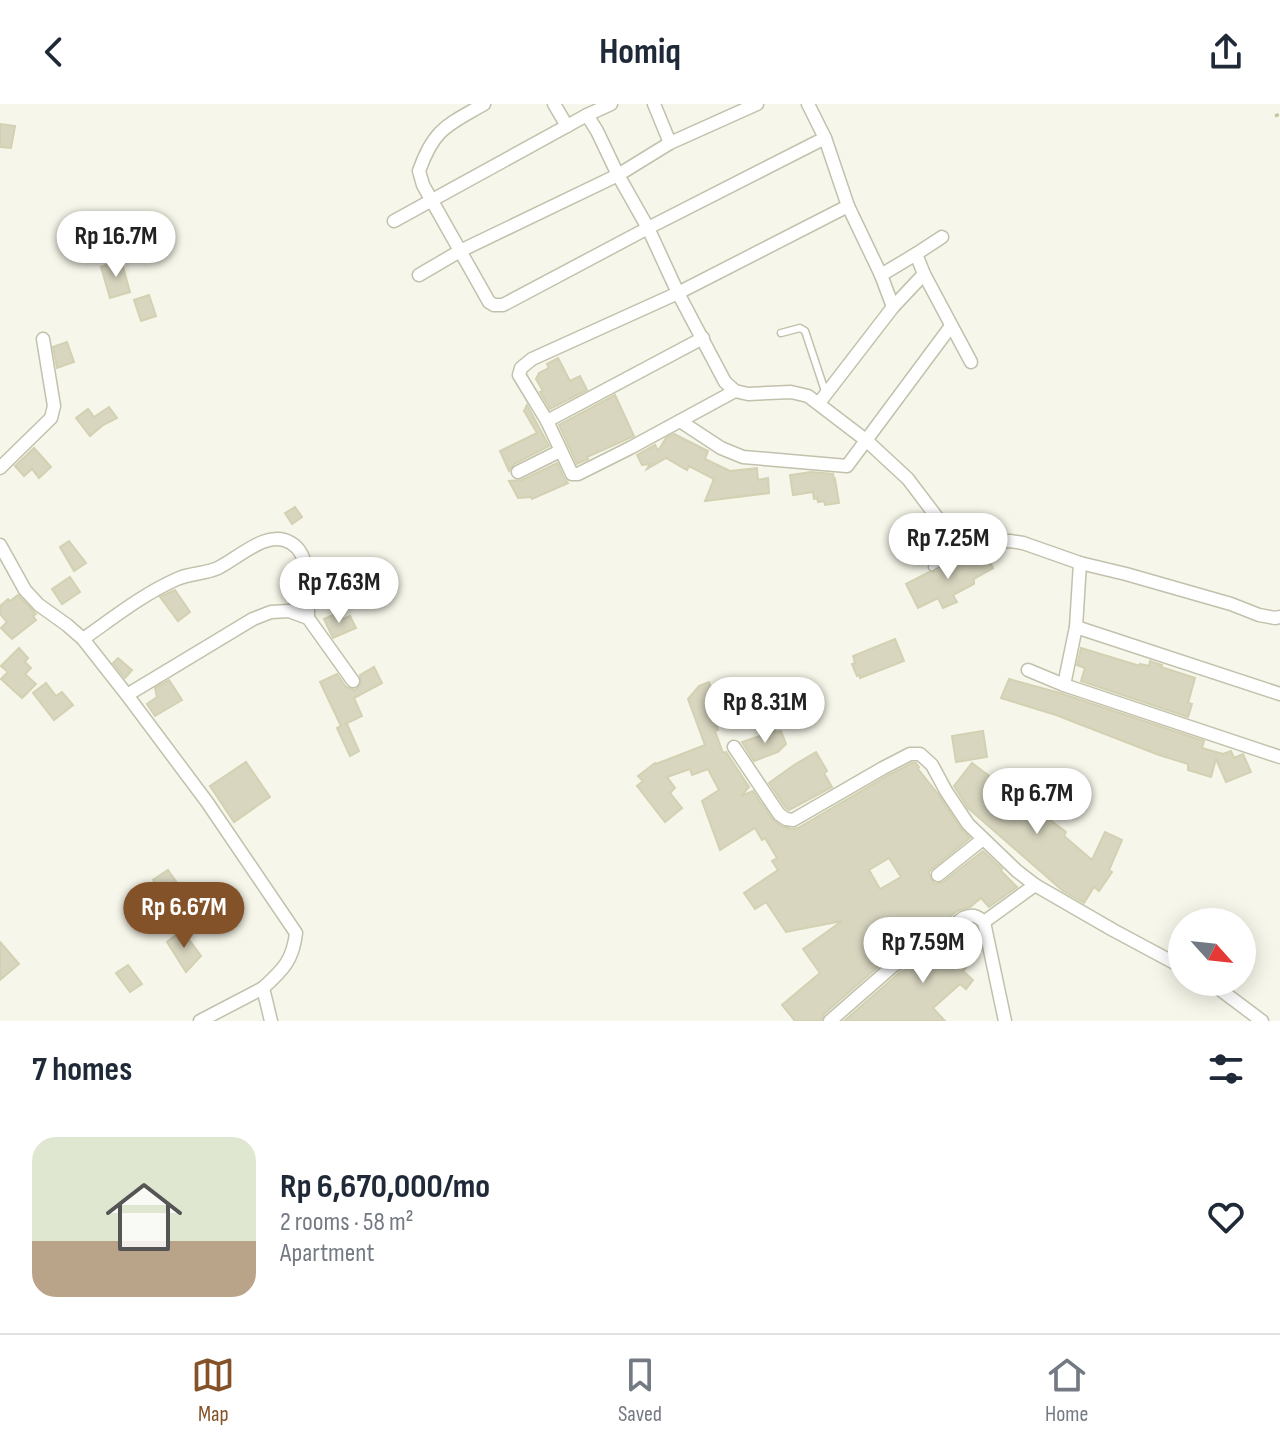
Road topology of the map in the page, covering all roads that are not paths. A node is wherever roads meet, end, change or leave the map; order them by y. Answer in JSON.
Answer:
{"nodes":[{"id":1,"x":484,"y":104,"type":"edge"},
{"id":2,"x":554,"y":104,"type":"edge"},
{"id":3,"x":611,"y":104,"type":"edge"},
{"id":4,"x":654,"y":104,"type":"edge"},
{"id":5,"x":757,"y":104,"type":"edge"},
{"id":6,"x":808,"y":104,"type":"edge"},
{"id":7,"x":587,"y":115,"type":"junction"},
{"id":8,"x":567,"y":126,"type":"junction"},
{"id":9,"x":825,"y":138,"type":"junction"},
{"id":10,"x":670,"y":143,"type":"junction"},
{"id":11,"x":618,"y":175,"type":"junction"},
{"id":12,"x":432,"y":199,"type":"junction"},
{"id":13,"x":848,"y":206,"type":"junction"},
{"id":14,"x":394,"y":221,"type":"dead end"},
{"id":15,"x":648,"y":228,"type":"junction"},
{"id":16,"x":942,"y":237,"type":"dead end"},
{"id":17,"x":460,"y":251,"type":"junction"},
{"id":18,"x":916,"y":254,"type":"junction"},
{"id":19,"x":924,"y":274,"type":"junction"},
{"id":20,"x":419,"y":275,"type":"dead end"},
{"id":21,"x":881,"y":275,"type":"junction"},
{"id":22,"x":678,"y":293,"type":"junction"},
{"id":23,"x":893,"y":307,"type":"junction"},
{"id":24,"x":951,"y":326,"type":"junction"},
{"id":25,"x":781,"y":333,"type":"dead end"},
{"id":26,"x":703,"y":338,"type":"junction"},
{"id":27,"x":43,"y":339,"type":"dead end"},
{"id":28,"x":971,"y":362,"type":"dead end"},
{"id":29,"x":735,"y":391,"type":"junction"},
{"id":30,"x":822,"y":399,"type":"junction"},
{"id":31,"x":547,"y":421,"type":"junction"},
{"id":32,"x":680,"y":421,"type":"junction"},
{"id":33,"x":867,"y":441,"type":"junction"},
{"id":34,"x":560,"y":451,"type":"junction"},
{"id":35,"x":0,"y":468,"type":"edge"},
{"id":36,"x":518,"y":472,"type":"dead end"},
{"id":37,"x":971,"y":544,"type":"junction"},
{"id":38,"x":0,"y":545,"type":"edge"},
{"id":39,"x":1080,"y":563,"type":"junction"},
{"id":40,"x":932,"y":567,"type":"dead end"},
{"id":41,"x":1280,"y":617,"type":"edge"},
{"id":42,"x":308,"y":618,"type":"junction"},
{"id":43,"x":1076,"y":627,"type":"junction"},
{"id":44,"x":83,"y":639,"type":"junction"},
{"id":45,"x":1028,"y":670,"type":"dead end"},
{"id":46,"x":353,"y":681,"type":"dead end"},
{"id":47,"x":1064,"y":685,"type":"junction"},
{"id":48,"x":1280,"y":694,"type":"edge"},
{"id":49,"x":127,"y":695,"type":"junction"},
{"id":50,"x":734,"y":747,"type":"dead end"},
{"id":51,"x":1280,"y":757,"type":"edge"},
{"id":52,"x":983,"y":839,"type":"junction"},
{"id":53,"x":938,"y":875,"type":"dead end"},
{"id":54,"x":1035,"y":885,"type":"junction"},
{"id":55,"x":984,"y":922,"type":"junction"},
{"id":56,"x":1168,"y":959,"type":"edge"},
{"id":57,"x":263,"y":988,"type":"junction"},
{"id":58,"x":1229,"y":996,"type":"edge"},
{"id":59,"x":200,"y":1021,"type":"edge"},
{"id":60,"x":271,"y":1021,"type":"edge"},
{"id":61,"x":830,"y":1021,"type":"edge"},
{"id":62,"x":1005,"y":1021,"type":"edge"},
{"id":63,"x":1262,"y":1021,"type":"edge"}],
"edges":[{"from":1,"to":12,"type":"street"},
{"from":2,"to":8,"type":"street"},
{"from":3,"to":7,"type":"street"},
{"from":4,"to":10,"type":"street"},
{"from":5,"to":10,"type":"street"},
{"from":6,"to":9,"type":"street"},
{"from":7,"to":8,"type":"street"},
{"from":7,"to":11,"type":"street"},
{"from":8,"to":12,"type":"street"},
{"from":9,"to":13,"type":"street"},
{"from":9,"to":15,"type":"street"},
{"from":10,"to":11,"type":"street"},
{"from":11,"to":15,"type":"street"},
{"from":11,"to":17,"type":"street"},
{"from":12,"to":14,"type":"street"},
{"from":12,"to":17,"type":"street"},
{"from":13,"to":21,"type":"street"},
{"from":13,"to":22,"type":"street"},
{"from":15,"to":17,"type":"street"},
{"from":15,"to":22,"type":"street"},
{"from":16,"to":18,"type":"street"},
{"from":17,"to":20,"type":"street"},
{"from":18,"to":19,"type":"street"},
{"from":18,"to":21,"type":"street"},
{"from":19,"to":23,"type":"street"},
{"from":19,"to":24,"type":"street"},
{"from":21,"to":23,"type":"street"},
{"from":22,"to":26,"type":"street"},
{"from":22,"to":31,"type":"street"},
{"from":23,"to":30,"type":"street"},
{"from":24,"to":28,"type":"street"},
{"from":24,"to":33,"type":"street"},
{"from":25,"to":30,"type":"lane"},
{"from":26,"to":29,"type":"street"},
{"from":26,"to":31,"type":"street"},
{"from":27,"to":35,"type":"street"},
{"from":29,"to":30,"type":"street"},
{"from":29,"to":32,"type":"street"},
{"from":30,"to":33,"type":"street"},
{"from":31,"to":34,"type":"street"},
{"from":32,"to":33,"type":"street"},
{"from":32,"to":34,"type":"street"},
{"from":33,"to":37,"type":"street"},
{"from":34,"to":36,"type":"street"},
{"from":37,"to":39,"type":"street"},
{"from":37,"to":40,"type":"lane"},
{"from":38,"to":44,"type":"street"},
{"from":39,"to":41,"type":"street"},
{"from":39,"to":43,"type":"street"},
{"from":42,"to":44,"type":"street"},
{"from":42,"to":46,"type":"street"},
{"from":42,"to":49,"type":"street"},
{"from":43,"to":47,"type":"street"},
{"from":43,"to":48,"type":"street"},
{"from":44,"to":49,"type":"street"},
{"from":45,"to":47,"type":"street"},
{"from":47,"to":51,"type":"street"},
{"from":49,"to":57,"type":"street"},
{"from":50,"to":52,"type":"street"},
{"from":52,"to":53,"type":"street"},
{"from":52,"to":54,"type":"street"},
{"from":54,"to":55,"type":"street"},
{"from":54,"to":56,"type":"street"},
{"from":55,"to":61,"type":"street"},
{"from":55,"to":62,"type":"street"},
{"from":57,"to":59,"type":"street"},
{"from":57,"to":60,"type":"street"},
{"from":58,"to":63,"type":"street"}]}
